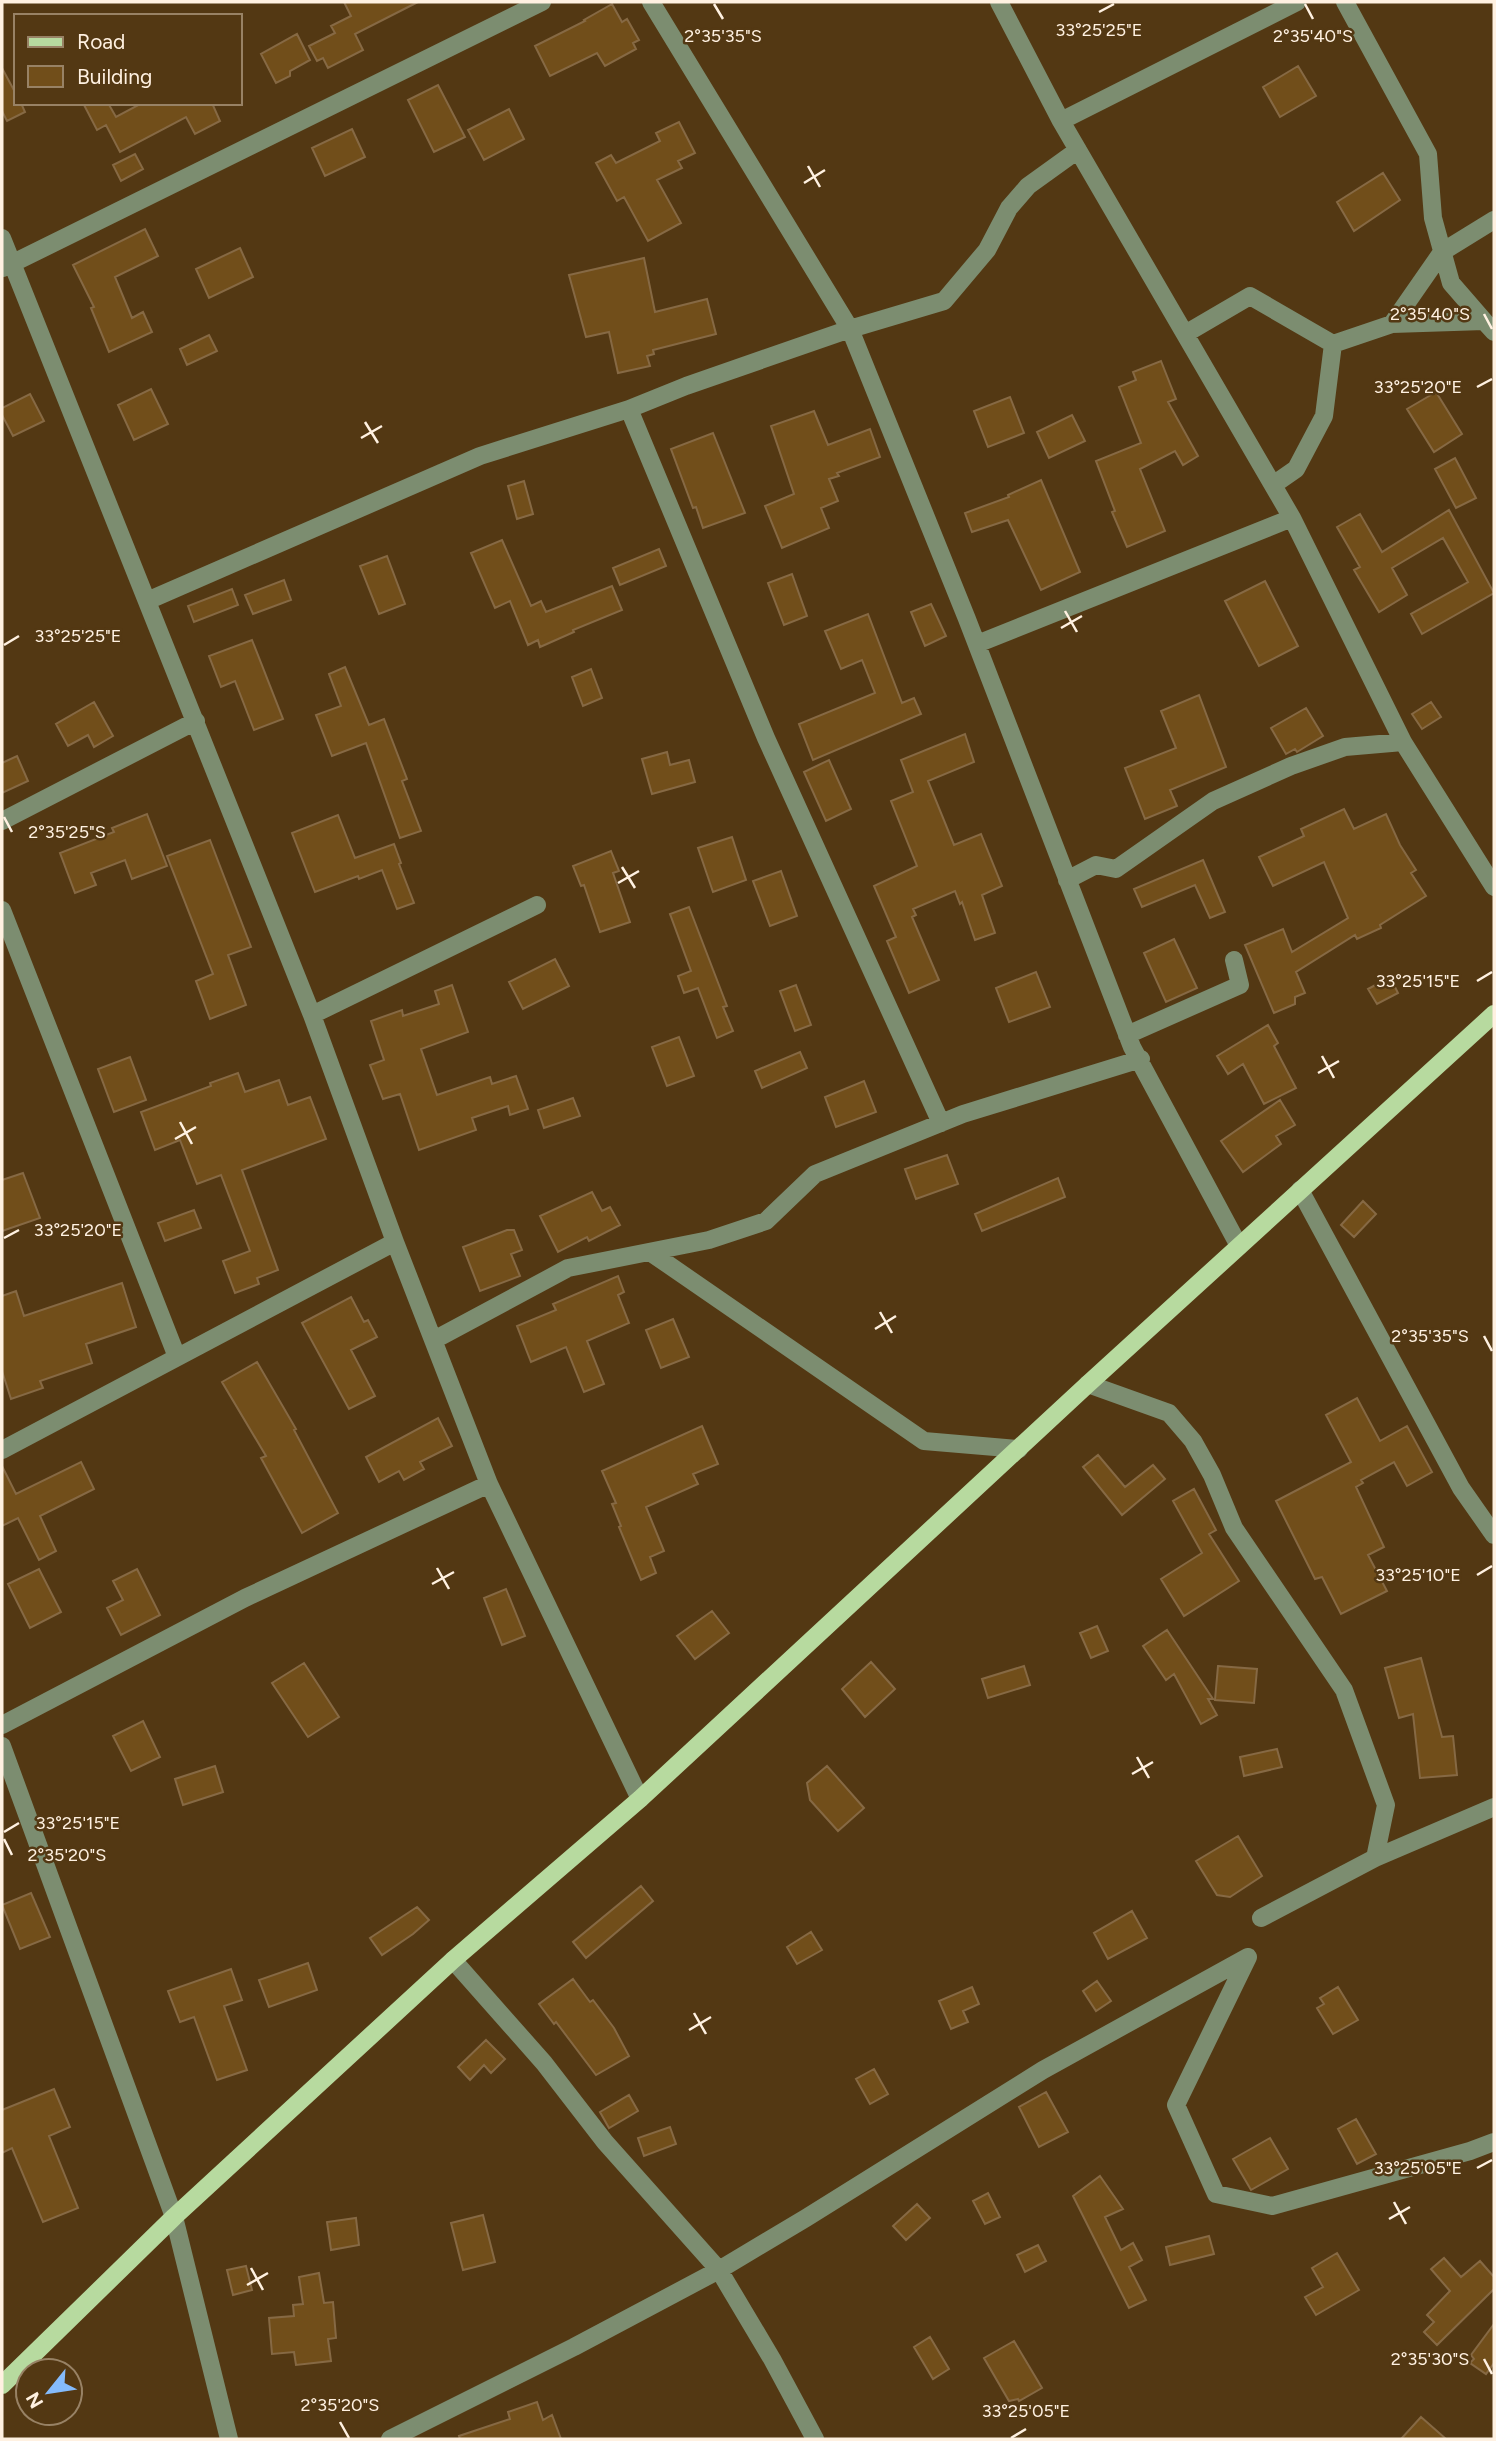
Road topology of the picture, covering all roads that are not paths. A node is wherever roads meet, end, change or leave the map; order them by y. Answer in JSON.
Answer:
{"nodes":[{"id":1,"x":542,"y":2,"type":"edge"},
{"id":2,"x":651,"y":2,"type":"edge"},
{"id":3,"x":999,"y":2,"type":"edge"},
{"id":4,"x":1297,"y":2,"type":"edge"},
{"id":5,"x":1345,"y":2,"type":"edge"},
{"id":6,"x":1061,"y":121,"type":"junction"},
{"id":7,"x":1078,"y":149,"type":"junction"},
{"id":8,"x":1494,"y":220,"type":"edge"},
{"id":9,"x":2,"y":238,"type":"edge"},
{"id":10,"x":1442,"y":252,"type":"junction"},
{"id":11,"x":6,"y":267,"type":"edge"},
{"id":12,"x":1392,"y":324,"type":"junction"},
{"id":13,"x":1489,"y":327,"type":"edge"},
{"id":14,"x":850,"y":330,"type":"junction"},
{"id":15,"x":1185,"y":334,"type":"junction"},
{"id":16,"x":1333,"y":344,"type":"junction"},
{"id":17,"x":629,"y":409,"type":"junction"},
{"id":18,"x":1273,"y":485,"type":"junction"},
{"id":19,"x":1292,"y":518,"type":"junction"},
{"id":20,"x":147,"y":601,"type":"junction"},
{"id":21,"x":977,"y":644,"type":"junction"},
{"id":22,"x":195,"y":721,"type":"junction"},
{"id":23,"x":1403,"y":742,"type":"junction"},
{"id":24,"x":2,"y":821,"type":"edge"},
{"id":25,"x":1068,"y":880,"type":"junction"},
{"id":26,"x":1494,"y":887,"type":"edge"},
{"id":27,"x":537,"y":905,"type":"dead end"},
{"id":28,"x":2,"y":910,"type":"edge"},
{"id":29,"x":1234,"y":960,"type":"dead end"},
{"id":30,"x":312,"y":1015,"type":"junction"},
{"id":31,"x":1494,"y":1015,"type":"edge"},
{"id":32,"x":1127,"y":1035,"type":"junction"},
{"id":33,"x":1140,"y":1059,"type":"junction"},
{"id":34,"x":941,"y":1123,"type":"junction"},
{"id":35,"x":1300,"y":1190,"type":"junction"},
{"id":36,"x":395,"y":1242,"type":"junction"},
{"id":37,"x":1239,"y":1246,"type":"junction"},
{"id":38,"x":650,"y":1252,"type":"junction"},
{"id":39,"x":434,"y":1340,"type":"junction"},
{"id":40,"x":177,"y":1357,"type":"junction"},
{"id":41,"x":1088,"y":1384,"type":"junction"},
{"id":42,"x":1019,"y":1449,"type":"junction"},
{"id":43,"x":2,"y":1450,"type":"edge"},
{"id":44,"x":489,"y":1484,"type":"junction"},
{"id":45,"x":1494,"y":1535,"type":"edge"},
{"id":46,"x":2,"y":1725,"type":"edge"},
{"id":47,"x":2,"y":1746,"type":"edge"},
{"id":48,"x":640,"y":1799,"type":"junction"},
{"id":49,"x":1494,"y":1807,"type":"edge"},
{"id":50,"x":1375,"y":1858,"type":"junction"},
{"id":51,"x":1261,"y":1918,"type":"dead end"},
{"id":52,"x":453,"y":1960,"type":"junction"},
{"id":53,"x":1494,"y":2142,"type":"edge"},
{"id":54,"x":174,"y":2217,"type":"junction"},
{"id":55,"x":719,"y":2270,"type":"junction"},
{"id":56,"x":2,"y":2385,"type":"edge"},
{"id":57,"x":229,"y":2439,"type":"edge"},
{"id":58,"x":390,"y":2439,"type":"edge"},
{"id":59,"x":815,"y":2439,"type":"edge"}],
"edges":[{"from":1,"to":11,"type":"street"},
{"from":2,"to":14,"type":"street"},
{"from":3,"to":6,"type":"street"},
{"from":4,"to":6,"type":"street"},
{"from":5,"to":10,"type":"street"},
{"from":6,"to":7,"type":"street"},
{"from":7,"to":14,"type":"street"},
{"from":7,"to":15,"type":"street"},
{"from":8,"to":10,"type":"street"},
{"from":9,"to":11,"type":"street"},
{"from":10,"to":12,"type":"street"},
{"from":10,"to":13,"type":"street"},
{"from":11,"to":20,"type":"street"},
{"from":12,"to":13,"type":"street"},
{"from":12,"to":16,"type":"street"},
{"from":14,"to":17,"type":"street"},
{"from":14,"to":21,"type":"street"},
{"from":15,"to":16,"type":"street"},
{"from":15,"to":18,"type":"street"},
{"from":16,"to":18,"type":"street"},
{"from":17,"to":20,"type":"street"},
{"from":17,"to":34,"type":"street"},
{"from":18,"to":19,"type":"street"},
{"from":19,"to":21,"type":"street"},
{"from":19,"to":23,"type":"street"},
{"from":20,"to":22,"type":"street"},
{"from":21,"to":25,"type":"street"},
{"from":22,"to":24,"type":"street"},
{"from":22,"to":30,"type":"street"},
{"from":23,"to":25,"type":"street"},
{"from":23,"to":26,"type":"street"},
{"from":25,"to":32,"type":"street"},
{"from":27,"to":30,"type":"street"},
{"from":28,"to":40,"type":"street"},
{"from":29,"to":32,"type":"street"},
{"from":30,"to":36,"type":"street"},
{"from":31,"to":35,"type":"main road"},
{"from":32,"to":33,"type":"street"},
{"from":33,"to":34,"type":"street"},
{"from":33,"to":37,"type":"street"},
{"from":34,"to":38,"type":"street"},
{"from":35,"to":37,"type":"main road"},
{"from":35,"to":45,"type":"street"},
{"from":36,"to":39,"type":"street"},
{"from":36,"to":40,"type":"street"},
{"from":37,"to":41,"type":"main road"},
{"from":38,"to":39,"type":"street"},
{"from":38,"to":42,"type":"street"},
{"from":39,"to":44,"type":"street"},
{"from":40,"to":43,"type":"street"},
{"from":41,"to":42,"type":"main road"},
{"from":41,"to":50,"type":"street"},
{"from":42,"to":48,"type":"main road"},
{"from":44,"to":46,"type":"street"},
{"from":44,"to":48,"type":"street"},
{"from":47,"to":54,"type":"street"},
{"from":48,"to":52,"type":"main road"},
{"from":49,"to":50,"type":"street"},
{"from":50,"to":51,"type":"street"},
{"from":52,"to":54,"type":"main road"},
{"from":52,"to":55,"type":"street"},
{"from":53,"to":55,"type":"street"},
{"from":54,"to":56,"type":"main road"},
{"from":54,"to":57,"type":"street"},
{"from":55,"to":58,"type":"street"},
{"from":55,"to":59,"type":"street"}]}
